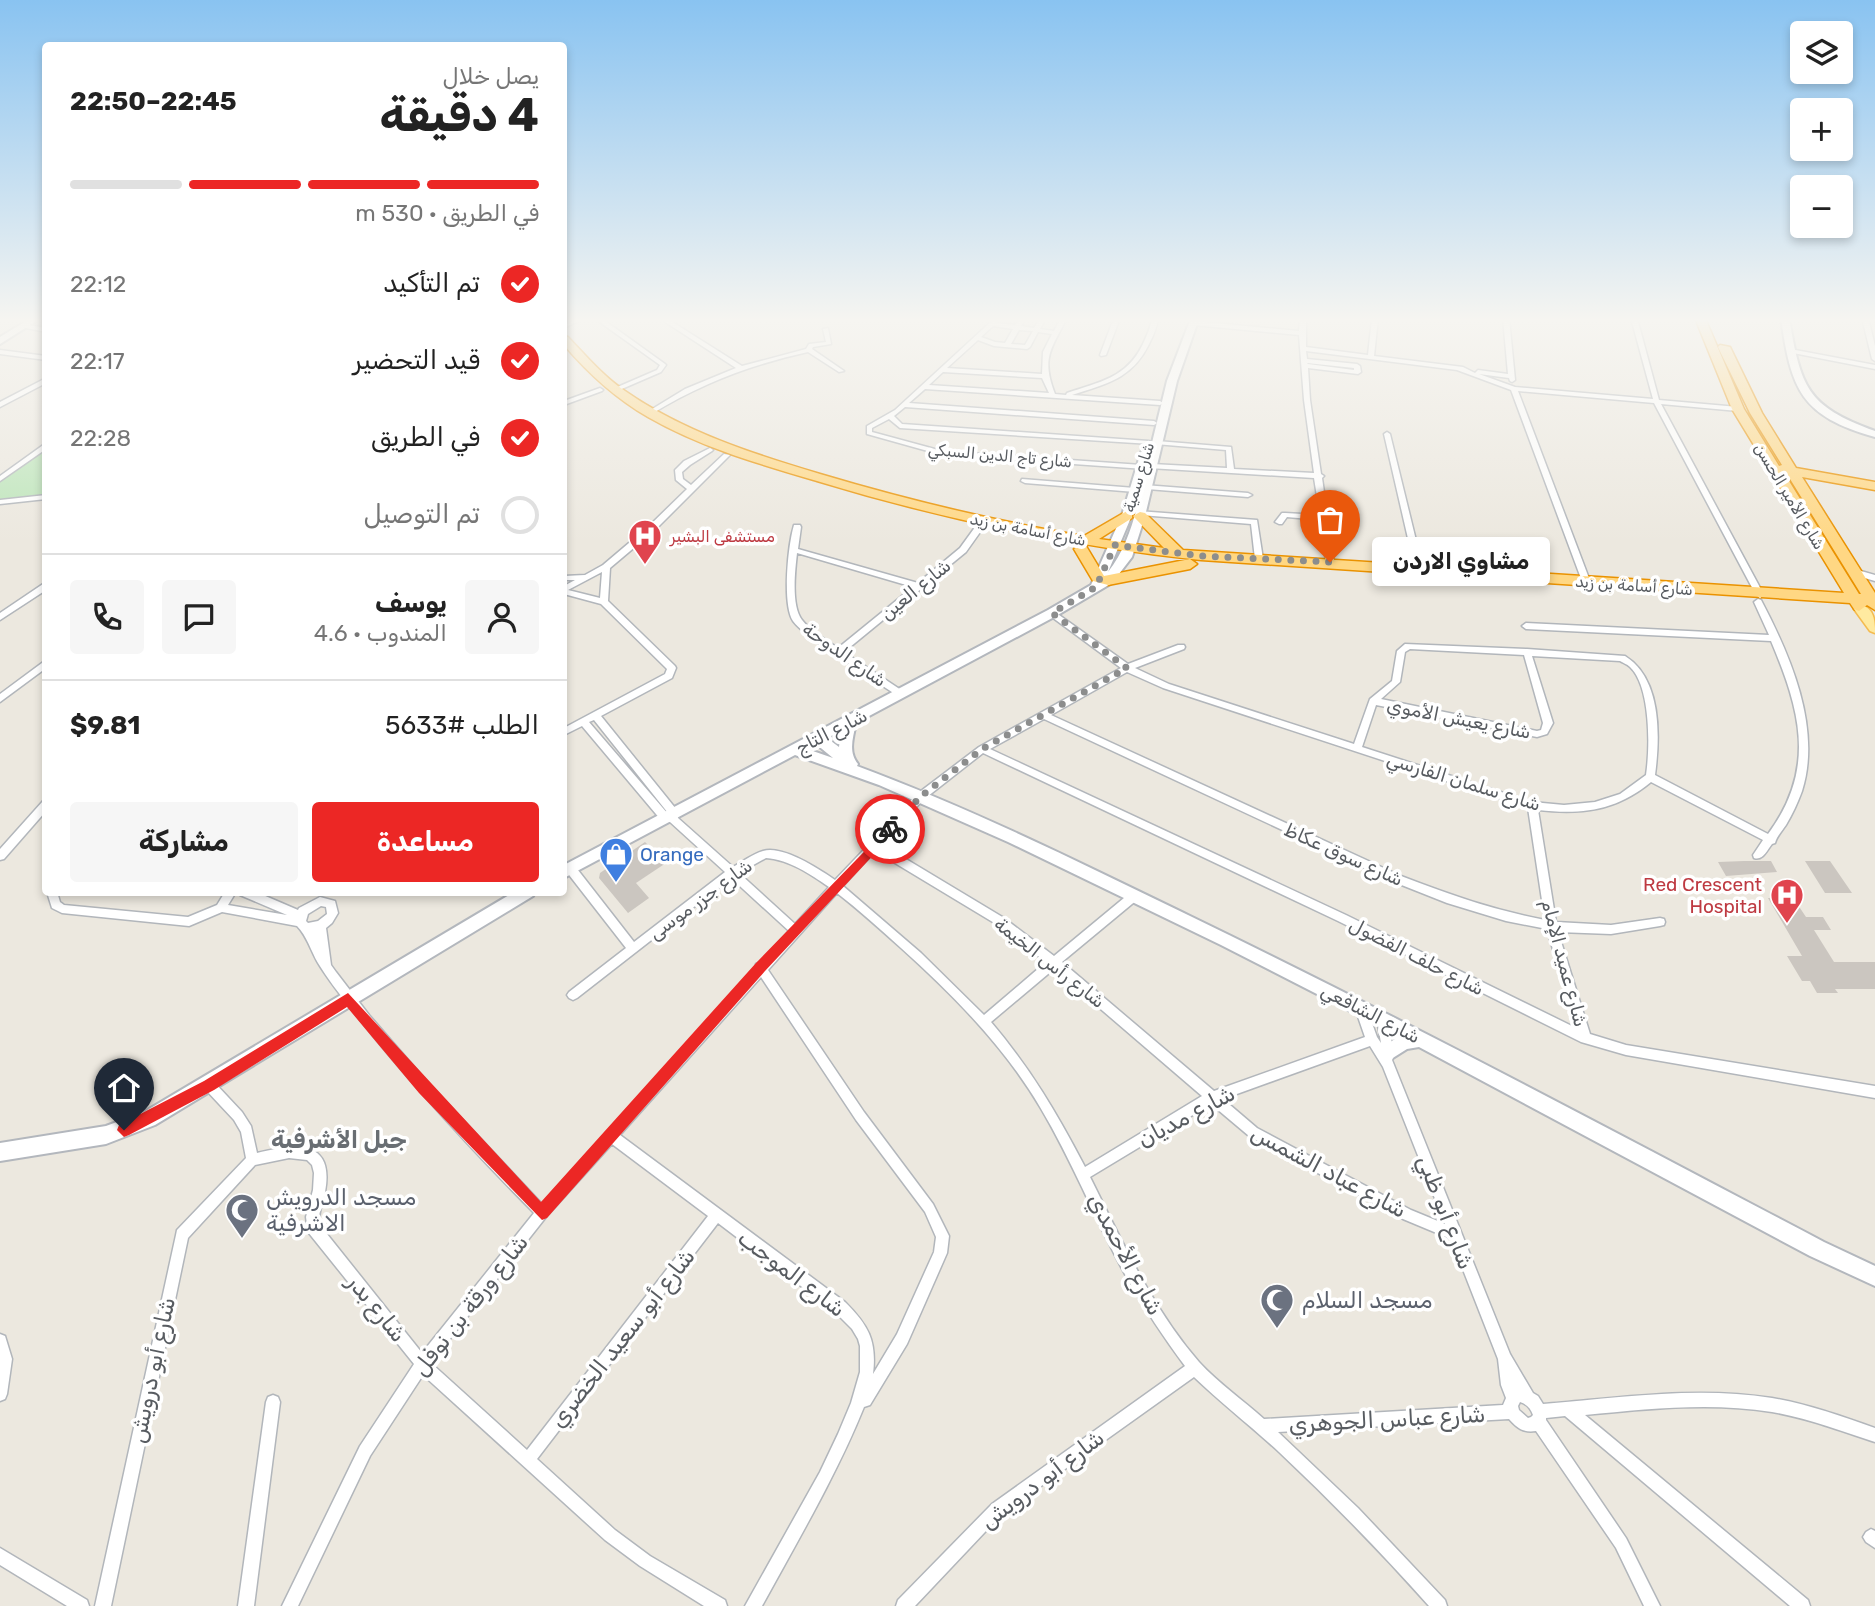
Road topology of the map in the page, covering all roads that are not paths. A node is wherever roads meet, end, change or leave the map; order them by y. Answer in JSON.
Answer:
{"nodes":[{"id":1,"x":22,"y":393,"type":"edge"},
{"id":2,"x":592,"y":393,"type":"edge"},
{"id":3,"x":605,"y":393,"type":"edge"},
{"id":4,"x":620,"y":393,"type":"edge"},
{"id":5,"x":682,"y":393,"type":"edge"},
{"id":6,"x":917,"y":393,"type":"edge"},
{"id":7,"x":1028,"y":393,"type":"edge"},
{"id":8,"x":1072,"y":393,"type":"edge"},
{"id":9,"x":1164,"y":393,"type":"edge"},
{"id":10,"x":1168,"y":393,"type":"edge"},
{"id":11,"x":1308,"y":393,"type":"edge"},
{"id":12,"x":1517,"y":393,"type":"edge"},
{"id":13,"x":1548,"y":393,"type":"edge"},
{"id":14,"x":1654,"y":393,"type":"edge"},
{"id":15,"x":1735,"y":393,"type":"edge"},
{"id":16,"x":1736,"y":393,"type":"edge"},
{"id":17,"x":1804,"y":393,"type":"edge"},
{"id":18,"x":1052,"y":394,"type":"joint"},
{"id":19,"x":1066,"y":395,"type":"junction"},
{"id":20,"x":567,"y":402,"type":"edge"},
{"id":21,"x":1160,"y":402,"type":"junction"},
{"id":22,"x":1657,"y":403,"type":"junction"},
{"id":23,"x":1740,"y":404,"type":"junction"},
{"id":24,"x":0,"y":405,"type":"edge"},
{"id":25,"x":904,"y":405,"type":"junction"},
{"id":26,"x":651,"y":412,"type":"junction"},
{"id":27,"x":890,"y":415,"type":"junction"},
{"id":28,"x":1154,"y":423,"type":"junction"},
{"id":29,"x":1387,"y":434,"type":"dead end"},
{"id":30,"x":1875,"y":434,"type":"edge"},
{"id":31,"x":1153,"y":443,"type":"junction"},
{"id":32,"x":42,"y":448,"type":"edge"},
{"id":33,"x":710,"y":450,"type":"junction"},
{"id":34,"x":726,"y":455,"type":"junction"},
{"id":35,"x":1147,"y":466,"type":"junction"},
{"id":36,"x":1231,"y":471,"type":"junction"},
{"id":37,"x":1783,"y":471,"type":"junction"},
{"id":38,"x":1320,"y":476,"type":"junction"},
{"id":39,"x":0,"y":479,"type":"edge"},
{"id":40,"x":1816,"y":479,"type":"junction"},
{"id":41,"x":1025,"y":481,"type":"dead end"},
{"id":42,"x":1875,"y":486,"type":"edge"},
{"id":43,"x":1147,"y":487,"type":"junction"},
{"id":44,"x":691,"y":489,"type":"junction"},
{"id":45,"x":1135,"y":490,"type":"junction"},
{"id":46,"x":1875,"y":493,"type":"edge"},
{"id":47,"x":1804,"y":494,"type":"junction"},
{"id":48,"x":1248,"y":495,"type":"dead end"},
{"id":49,"x":42,"y":497,"type":"edge"},
{"id":50,"x":0,"y":502,"type":"edge"},
{"id":51,"x":1136,"y":515,"type":"junction"},
{"id":52,"x":1324,"y":517,"type":"junction"},
{"id":53,"x":1279,"y":522,"type":"dead end"},
{"id":54,"x":982,"y":525,"type":"junction"},
{"id":55,"x":797,"y":527,"type":"dead end"},
{"id":56,"x":1084,"y":545,"type":"junction"},
{"id":57,"x":794,"y":550,"type":"junction"},
{"id":58,"x":1121,"y":551,"type":"junction"},
{"id":59,"x":1178,"y":553,"type":"junction"},
{"id":60,"x":1259,"y":559,"type":"junction"},
{"id":61,"x":1330,"y":562,"type":"junction"},
{"id":62,"x":1190,"y":564,"type":"junction"},
{"id":63,"x":606,"y":567,"type":"junction"},
{"id":64,"x":1419,"y":569,"type":"junction"},
{"id":65,"x":1854,"y":572,"type":"junction"},
{"id":66,"x":595,"y":574,"type":"junction"},
{"id":67,"x":567,"y":578,"type":"edge"},
{"id":68,"x":1875,"y":578,"type":"edge"},
{"id":69,"x":1586,"y":581,"type":"junction"},
{"id":70,"x":1101,"y":582,"type":"junction"},
{"id":71,"x":919,"y":586,"type":"junction"},
{"id":72,"x":42,"y":589,"type":"edge"},
{"id":73,"x":567,"y":589,"type":"edge"},
{"id":74,"x":567,"y":592,"type":"edge"},
{"id":75,"x":1759,"y":599,"type":"junction"},
{"id":76,"x":1860,"y":601,"type":"edge"},
{"id":77,"x":604,"y":602,"type":"junction"},
{"id":78,"x":1052,"y":613,"type":"junction"},
{"id":79,"x":0,"y":617,"type":"edge"},
{"id":80,"x":1526,"y":626,"type":"dead end"},
{"id":81,"x":1875,"y":628,"type":"edge"},
{"id":82,"x":1775,"y":638,"type":"junction"},
{"id":83,"x":1181,"y":647,"type":"dead end"},
{"id":84,"x":840,"y":651,"type":"junction"},
{"id":85,"x":1527,"y":652,"type":"junction"},
{"id":86,"x":42,"y":666,"type":"edge"},
{"id":87,"x":1127,"y":668,"type":"junction"},
{"id":88,"x":901,"y":694,"type":"junction"},
{"id":89,"x":0,"y":699,"type":"edge"},
{"id":90,"x":1373,"y":701,"type":"junction"},
{"id":91,"x":595,"y":715,"type":"junction"},
{"id":92,"x":1044,"y":715,"type":"junction"},
{"id":93,"x":583,"y":721,"type":"junction"},
{"id":94,"x":850,"y":721,"type":"junction"},
{"id":95,"x":567,"y":730,"type":"edge"},
{"id":96,"x":817,"y":738,"type":"junction"},
{"id":97,"x":1357,"y":748,"type":"junction"},
{"id":98,"x":982,"y":749,"type":"junction"},
{"id":99,"x":794,"y":750,"type":"junction"},
{"id":100,"x":851,"y":764,"type":"junction"},
{"id":101,"x":1650,"y":777,"type":"junction"},
{"id":102,"x":645,"y":787,"type":"junction"},
{"id":103,"x":920,"y":797,"type":"junction"},
{"id":104,"x":1532,"y":806,"type":"junction"},
{"id":105,"x":42,"y":809,"type":"edge"},
{"id":106,"x":670,"y":816,"type":"junction"},
{"id":107,"x":1771,"y":840,"type":"junction"},
{"id":108,"x":874,"y":845,"type":"junction"},
{"id":109,"x":1758,"y":855,"type":"dead end"},
{"id":110,"x":0,"y":856,"type":"edge"},
{"id":111,"x":567,"y":870,"type":"edge"},
{"id":112,"x":731,"y":873,"type":"junction"},
{"id":113,"x":837,"y":885,"type":"junction"},
{"id":114,"x":53,"y":896,"type":"edge"},
{"id":115,"x":228,"y":896,"type":"edge"},
{"id":116,"x":252,"y":896,"type":"edge"},
{"id":117,"x":318,"y":896,"type":"edge"},
{"id":118,"x":521,"y":896,"type":"edge"},
{"id":119,"x":1134,"y":896,"type":"junction"},
{"id":120,"x":313,"y":902,"type":"junction"},
{"id":121,"x":221,"y":908,"type":"junction"},
{"id":122,"x":302,"y":922,"type":"junction"},
{"id":123,"x":1660,"y":922,"type":"dead end"},
{"id":124,"x":320,"y":926,"type":"junction"},
{"id":125,"x":1552,"y":928,"type":"junction"},
{"id":126,"x":795,"y":930,"type":"junction"},
{"id":127,"x":632,"y":948,"type":"junction"},
{"id":128,"x":1055,"y":962,"type":"junction"},
{"id":129,"x":326,"y":964,"type":"junction"},
{"id":130,"x":760,"y":967,"type":"junction"},
{"id":131,"x":573,"y":995,"type":"dead end"},
{"id":132,"x":348,"y":999,"type":"junction"},
{"id":133,"x":1362,"y":1008,"type":"junction"},
{"id":134,"x":1383,"y":1019,"type":"junction"},
{"id":135,"x":983,"y":1022,"type":"junction"},
{"id":136,"x":1586,"y":1038,"type":"junction"},
{"id":137,"x":1422,"y":1039,"type":"junction"},
{"id":138,"x":1372,"y":1041,"type":"junction"},
{"id":139,"x":1388,"y":1058,"type":"junction"},
{"id":140,"x":209,"y":1085,"type":"junction"},
{"id":141,"x":1875,"y":1092,"type":"edge"},
{"id":142,"x":1212,"y":1097,"type":"junction"},
{"id":143,"x":611,"y":1135,"type":"junction"},
{"id":144,"x":4,"y":1153,"type":"edge"},
{"id":145,"x":252,"y":1160,"type":"junction"},
{"id":146,"x":1084,"y":1174,"type":"junction"},
{"id":147,"x":542,"y":1213,"type":"junction"},
{"id":148,"x":716,"y":1216,"type":"junction"},
{"id":149,"x":1454,"y":1234,"type":"junction"},
{"id":150,"x":1875,"y":1276,"type":"edge"},
{"id":151,"x":0,"y":1341,"type":"edge"},
{"id":152,"x":422,"y":1364,"type":"junction"},
{"id":153,"x":1195,"y":1368,"type":"junction"},
{"id":154,"x":0,"y":1394,"type":"edge"},
{"id":155,"x":273,"y":1402,"type":"dead end"},
{"id":156,"x":1517,"y":1402,"type":"junction"},
{"id":157,"x":1567,"y":1409,"type":"junction"},
{"id":158,"x":856,"y":1416,"type":"junction"},
{"id":159,"x":1539,"y":1416,"type":"junction"},
{"id":160,"x":1261,"y":1426,"type":"junction"},
{"id":161,"x":1875,"y":1435,"type":"edge"},
{"id":162,"x":527,"y":1461,"type":"junction"},
{"id":163,"x":0,"y":1556,"type":"edge"},
{"id":164,"x":81,"y":1606,"type":"edge"},
{"id":165,"x":103,"y":1606,"type":"edge"},
{"id":166,"x":246,"y":1606,"type":"edge"},
{"id":167,"x":290,"y":1606,"type":"edge"},
{"id":168,"x":719,"y":1606,"type":"edge"},
{"id":169,"x":752,"y":1606,"type":"edge"},
{"id":170,"x":904,"y":1606,"type":"edge"},
{"id":171,"x":1439,"y":1606,"type":"edge"},
{"id":172,"x":1652,"y":1606,"type":"edge"},
{"id":173,"x":1802,"y":1606,"type":"edge"}],
"edges":[{"from":1,"to":24,"type":"street"},
{"from":2,"to":20,"type":"street"},
{"from":3,"to":33,"type":"highway","name":"شارع أسامة بن زيد"},
{"from":4,"to":26,"type":"highway","name":"شارع أسامة بن زيد"},
{"from":5,"to":26,"type":"street"},
{"from":6,"to":25,"type":"street","name":"شارع تاج الدين السبكي"},
{"from":7,"to":18,"type":"street"},
{"from":8,"to":19,"type":"street"},
{"from":9,"to":21,"type":"street","name":"شارع سمية"},
{"from":10,"to":31,"type":"street","name":"شارع سمية"},
{"from":11,"to":38,"type":"street"},
{"from":12,"to":69,"type":"street"},
{"from":13,"to":22,"type":"street"},
{"from":14,"to":22,"type":"street"},
{"from":15,"to":23,"type":"highway","name":"شارع الأمير الحسن"},
{"from":16,"to":23,"type":"highway","name":"شارع الأمير الحسن"},
{"from":17,"to":30,"type":"street"},
{"from":18,"to":19,"type":"street"},
{"from":19,"to":21,"type":"street"},
{"from":21,"to":28,"type":"street","name":"شارع سمية"},
{"from":22,"to":23,"type":"street"},
{"from":22,"to":75,"type":"street"},
{"from":23,"to":37,"type":"highway","name":"شارع الأمير الحسن"},
{"from":25,"to":27,"type":"street","name":"شارع تاج الدين السبكي"},
{"from":25,"to":28,"type":"street"},
{"from":26,"to":54,"type":"highway","name":"شارع أسامة بن زيد"},
{"from":27,"to":31,"type":"street"},
{"from":27,"to":35,"type":"street","name":"شارع تاج الدين السبكي"},
{"from":28,"to":31,"type":"street","name":"شارع سمية"},
{"from":29,"to":64,"type":"street"},
{"from":31,"to":35,"type":"street","name":"شارع سمية"},
{"from":31,"to":36,"type":"street"},
{"from":32,"to":39,"type":"street"},
{"from":33,"to":34,"type":"highway","name":"شارع أسامة بن زيد"},
{"from":33,"to":44,"type":"street"},
{"from":34,"to":44,"type":"street"},
{"from":34,"to":54,"type":"highway","name":"شارع أسامة بن زيد"},
{"from":35,"to":36,"type":"street"},
{"from":35,"to":43,"type":"street","name":"شارع سمية"},
{"from":35,"to":45,"type":"street","name":"شارع سمية"},
{"from":36,"to":38,"type":"street"},
{"from":37,"to":40,"type":"highway"},
{"from":37,"to":40,"type":"highway"},
{"from":37,"to":47,"type":"highway","name":"شارع الأمير الحسن"},
{"from":37,"to":76,"type":"highway","name":"شارع الأمير الحسن"},
{"from":38,"to":52,"type":"street"},
{"from":40,"to":42,"type":"highway"},
{"from":40,"to":46,"type":"highway"},
{"from":40,"to":47,"type":"highway"},
{"from":41,"to":45,"type":"street"},
{"from":43,"to":48,"type":"street"},
{"from":43,"to":51,"type":"street","name":"شارع سمية"},
{"from":44,"to":63,"type":"street"},
{"from":45,"to":51,"type":"street","name":"شارع سمية"},
{"from":47,"to":65,"type":"highway","name":"شارع الأمير الحسن"},
{"from":49,"to":50,"type":"street"},
{"from":51,"to":56,"type":"highway"},
{"from":51,"to":58,"type":"street","name":"شارع سمية"},
{"from":51,"to":59,"type":"highway"},
{"from":51,"to":60,"type":"street"},
{"from":52,"to":53,"type":"street"},
{"from":52,"to":61,"type":"street"},
{"from":54,"to":56,"type":"highway","name":"شارع أسامة بن زيد"},
{"from":54,"to":71,"type":"street","name":"شارع العين"},
{"from":55,"to":57,"type":"street","name":"شارع الدوحة"},
{"from":56,"to":58,"type":"highway","name":"شارع أسامة بن زيد"},
{"from":56,"to":70,"type":"highway"},
{"from":57,"to":71,"type":"street"},
{"from":57,"to":84,"type":"street","name":"شارع الدوحة"},
{"from":58,"to":59,"type":"highway","name":"شارع أسامة بن زيد"},
{"from":58,"to":62,"type":"highway","name":"شارع أسامة بن زيد"},
{"from":58,"to":70,"type":"street","name":"شارع التاج"},
{"from":59,"to":60,"type":"highway","name":"شارع أسامة بن زيد"},
{"from":60,"to":61,"type":"highway","name":"شارع أسامة بن زيد"},
{"from":61,"to":64,"type":"highway","name":"شارع أسامة بن زيد"},
{"from":62,"to":70,"type":"highway"},
{"from":62,"to":75,"type":"highway","name":"شارع أسامة بن زيد"},
{"from":63,"to":66,"type":"street"},
{"from":63,"to":77,"type":"street"},
{"from":64,"to":69,"type":"highway","name":"شارع أسامة بن زيد"},
{"from":65,"to":68,"type":"street"},
{"from":65,"to":76,"type":"highway","name":"شارع الأمير الحسن"},
{"from":66,"to":67,"type":"street"},
{"from":66,"to":73,"type":"street"},
{"from":69,"to":75,"type":"highway","name":"شارع أسامة بن زيد"},
{"from":70,"to":78,"type":"street","name":"شارع التاج"},
{"from":71,"to":84,"type":"street","name":"شارع العين"},
{"from":72,"to":79,"type":"street"},
{"from":74,"to":77,"type":"street"},
{"from":75,"to":76,"type":"highway","name":"شارع أسامة بن زيد"},
{"from":75,"to":76,"type":"highway","name":"شارع أسامة بن زيد"},
{"from":75,"to":82,"type":"street"},
{"from":76,"to":81,"type":"main road","name":"شارع الأمير الحسن"},
{"from":77,"to":91,"type":"street"},
{"from":78,"to":87,"type":"street","name":"شارع سلمان الفارسي"},
{"from":78,"to":88,"type":"street","name":"شارع التاج"},
{"from":80,"to":82,"type":"street"},
{"from":82,"to":107,"type":"street"},
{"from":83,"to":87,"type":"street","name":"شارع ورقة بن نوفل"},
{"from":84,"to":88,"type":"street","name":"شارع الدوحة"},
{"from":85,"to":90,"type":"street"},
{"from":85,"to":90,"type":"street","name":"شارع يعيش الأموي"},
{"from":85,"to":101,"type":"street"},
{"from":86,"to":89,"type":"street"},
{"from":87,"to":92,"type":"street","name":"شارع ورقة بن نوفل"},
{"from":87,"to":97,"type":"street","name":"شارع سلمان الفارسي"},
{"from":88,"to":94,"type":"street","name":"شارع التاج"},
{"from":90,"to":97,"type":"street"},
{"from":91,"to":93,"type":"street"},
{"from":91,"to":102,"type":"street"},
{"from":92,"to":98,"type":"street","name":"شارع ورقة بن نوفل"},
{"from":92,"to":125,"type":"street","name":"شارع سوق عكاظ"},
{"from":93,"to":95,"type":"street"},
{"from":93,"to":102,"type":"street"},
{"from":94,"to":96,"type":"street","name":"شارع التاج"},
{"from":94,"to":100,"type":"street"},
{"from":96,"to":99,"type":"street","name":"شارع التاج"},
{"from":96,"to":100,"type":"street","name":"شارع الشافعي"},
{"from":97,"to":104,"type":"street","name":"شارع سلمان الفارسي"},
{"from":98,"to":103,"type":"street","name":"شارع ورقة بن نوفل"},
{"from":98,"to":136,"type":"street","name":"شارع حلف الفضول"},
{"from":99,"to":100,"type":"street","name":"شارع الشافعي"},
{"from":99,"to":106,"type":"street","name":"شارع التاج"},
{"from":100,"to":103,"type":"street","name":"شارع الشافعي"},
{"from":101,"to":104,"type":"street","name":"شارع سلمان الفارسي"},
{"from":101,"to":107,"type":"street"},
{"from":102,"to":106,"type":"street"},
{"from":103,"to":108,"type":"street","name":"شارع ورقة بن نوفل"},
{"from":103,"to":119,"type":"street","name":"شارع الشافعي"},
{"from":104,"to":125,"type":"street","name":"شارع عميد الإمام"},
{"from":105,"to":110,"type":"street"},
{"from":106,"to":111,"type":"street","name":"شارع التاج"},
{"from":106,"to":112,"type":"street"},
{"from":107,"to":109,"type":"street"},
{"from":108,"to":113,"type":"street","name":"شارع ورقة بن نوفل"},
{"from":108,"to":128,"type":"street","name":"شارع رأس الخيمة"},
{"from":111,"to":127,"type":"street"},
{"from":112,"to":113,"type":"street","name":"شارع جزر موسى"},
{"from":112,"to":126,"type":"street"},
{"from":112,"to":127,"type":"street","name":"شارع جزر موسى"},
{"from":113,"to":126,"type":"street","name":"شارع ورقة بن نوفل"},
{"from":113,"to":135,"type":"street","name":"شارع الأحمدي"},
{"from":114,"to":121,"type":"street"},
{"from":115,"to":121,"type":"street"},
{"from":116,"to":122,"type":"street"},
{"from":117,"to":120,"type":"street"},
{"from":118,"to":132,"type":"street"},
{"from":119,"to":128,"type":"street"},
{"from":119,"to":133,"type":"street","name":"شارع الشافعي"},
{"from":120,"to":122,"type":"street"},
{"from":120,"to":124,"type":"street"},
{"from":121,"to":122,"type":"street"},
{"from":122,"to":124,"type":"street"},
{"from":122,"to":129,"type":"street"},
{"from":123,"to":125,"type":"street","name":"شارع سوق عكاظ"},
{"from":124,"to":129,"type":"street"},
{"from":125,"to":136,"type":"street","name":"شارع عميد الإمام"},
{"from":126,"to":130,"type":"street","name":"شارع ورقة بن نوفل"},
{"from":127,"to":131,"type":"street","name":"شارع جزر موسى"},
{"from":128,"to":135,"type":"street"},
{"from":128,"to":142,"type":"street","name":"شارع رأس الخيمة"},
{"from":129,"to":132,"type":"street"},
{"from":130,"to":143,"type":"street","name":"شارع ورقة بن نوفل"},
{"from":130,"to":158,"type":"street"},
{"from":132,"to":140,"type":"street"},
{"from":132,"to":147,"type":"street"},
{"from":133,"to":134,"type":"street","name":"شارع الشافعي"},
{"from":133,"to":138,"type":"street","name":"شارع أبو ظبي"},
{"from":134,"to":137,"type":"street","name":"شارع الشافعي"},
{"from":134,"to":139,"type":"street","name":"شارع أبو ظبي"},
{"from":135,"to":146,"type":"street","name":"شارع الأحمدي"},
{"from":136,"to":141,"type":"street","name":"شارع حلف الفضول"},
{"from":137,"to":139,"type":"street"},
{"from":137,"to":150,"type":"street","name":"شارع الشافعي"},
{"from":138,"to":139,"type":"street","name":"شارع أبو ظبي"},
{"from":138,"to":142,"type":"street","name":"شارع مديان"},
{"from":139,"to":149,"type":"street","name":"شارع أبو ظبي"},
{"from":140,"to":144,"type":"street"},
{"from":140,"to":145,"type":"street"},
{"from":142,"to":146,"type":"street","name":"شارع مديان"},
{"from":142,"to":149,"type":"street","name":"شارع عباد الشمس"},
{"from":143,"to":147,"type":"street","name":"شارع ورقة بن نوفل"},
{"from":143,"to":148,"type":"street","name":"شارع الموجب"},
{"from":145,"to":152,"type":"street","name":"شارع بدر"},
{"from":145,"to":165,"type":"street","name":"شارع أبو درويش"},
{"from":146,"to":153,"type":"street","name":"شارع الأحمدي"},
{"from":147,"to":152,"type":"street","name":"شارع ورقة بن نوفل"},
{"from":148,"to":158,"type":"street","name":"شارع الموجب"},
{"from":148,"to":162,"type":"street","name":"شارع أبو سعيد الخضري"},
{"from":149,"to":156,"type":"street","name":"شارع أبو ظبي"},
{"from":151,"to":154,"type":"street"},
{"from":152,"to":162,"type":"street","name":"شارع بدر"},
{"from":152,"to":167,"type":"street","name":"شارع ورقة بن نوفل"},
{"from":153,"to":160,"type":"street","name":"شارع الأحمدي"},
{"from":153,"to":170,"type":"street","name":"شارع أبو درويش"},
{"from":155,"to":166,"type":"street"},
{"from":156,"to":159,"type":"street"},
{"from":156,"to":159,"type":"street"},
{"from":156,"to":160,"type":"street","name":"شارع عباس الجوهري"},
{"from":157,"to":159,"type":"street"},
{"from":157,"to":161,"type":"street"},
{"from":157,"to":173,"type":"street"},
{"from":158,"to":169,"type":"street","name":"شارع الموجب"},
{"from":159,"to":172,"type":"street"},
{"from":160,"to":171,"type":"street","name":"شارع الأحمدي"},
{"from":162,"to":168,"type":"street","name":"شارع بدر"},
{"from":163,"to":164,"type":"street"}]}
